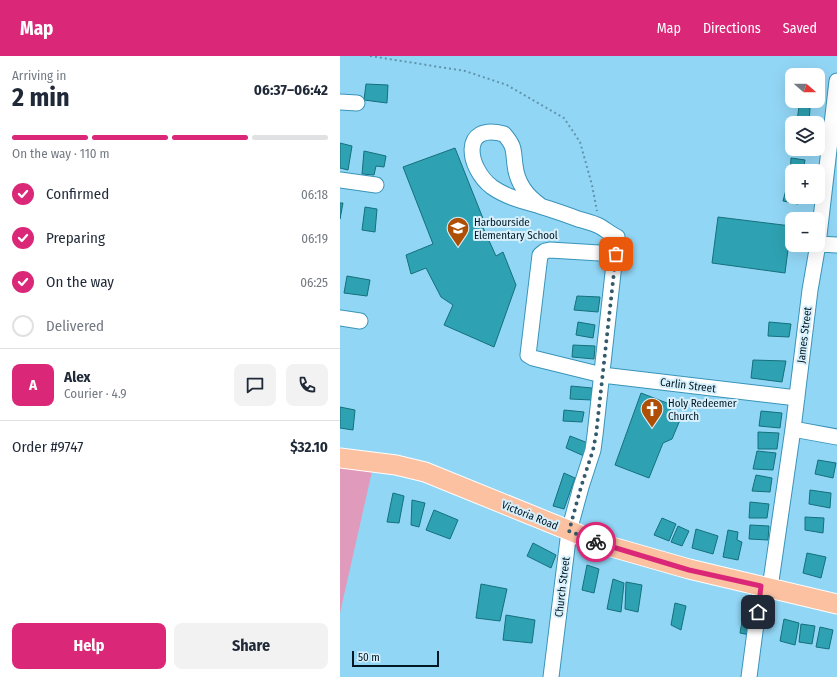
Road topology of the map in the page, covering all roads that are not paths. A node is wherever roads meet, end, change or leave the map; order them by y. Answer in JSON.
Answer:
{"nodes":[{"id":1,"x":837,"y":81,"type":"edge"},
{"id":2,"x":340,"y":102,"type":"edge"},
{"id":3,"x":357,"y":103,"type":"dead end"},
{"id":4,"x":340,"y":180,"type":"edge"},
{"id":5,"x":376,"y":185,"type":"dead end"},
{"id":6,"x":541,"y":206,"type":"junction"},
{"id":7,"x":822,"y":212,"type":"edge"},
{"id":8,"x":825,"y":244,"type":"edge"},
{"id":9,"x":837,"y":245,"type":"edge"},
{"id":10,"x":817,"y":252,"type":"edge"},
{"id":11,"x":616,"y":254,"type":"junction"},
{"id":12,"x":340,"y":318,"type":"edge"},
{"id":13,"x":360,"y":321,"type":"dead end"},
{"id":14,"x":602,"y":374,"type":"junction"},
{"id":15,"x":797,"y":398,"type":"junction"},
{"id":16,"x":793,"y":429,"type":"junction"},
{"id":17,"x":837,"y":437,"type":"edge"},
{"id":18,"x":340,"y":458,"type":"edge"},
{"id":19,"x":569,"y":531,"type":"junction"},
{"id":20,"x":766,"y":587,"type":"junction"},
{"id":21,"x":837,"y":604,"type":"edge"},
{"id":22,"x":551,"y":677,"type":"edge"},
{"id":23,"x":748,"y":677,"type":"edge"}],
"edges":[{"from":1,"to":7,"type":"street","name":"James Street"},
{"from":2,"to":3,"type":"street"},
{"from":4,"to":5,"type":"street"},
{"from":6,"to":6,"type":"street"},
{"from":6,"to":11,"type":"street","name":"Church Street"},
{"from":8,"to":9,"type":"street"},
{"from":10,"to":15,"type":"street","name":"James Street"},
{"from":11,"to":14,"type":"street","name":"Church Street"},
{"from":11,"to":14,"type":"street","name":"Carlin Street"},
{"from":12,"to":13,"type":"street"},
{"from":14,"to":15,"type":"street","name":"Carlin Street"},
{"from":14,"to":19,"type":"street","name":"Church Street"},
{"from":15,"to":16,"type":"street","name":"James Street"},
{"from":16,"to":17,"type":"street"},
{"from":16,"to":20,"type":"street","name":"James Street"},
{"from":18,"to":19,"type":"main road","name":"Victoria Road"},
{"from":19,"to":20,"type":"main road","name":"Victoria Road"},
{"from":19,"to":22,"type":"street","name":"Church Street"},
{"from":20,"to":21,"type":"main road","name":"Victoria Road"},
{"from":20,"to":23,"type":"street","name":"James Street"}]}
